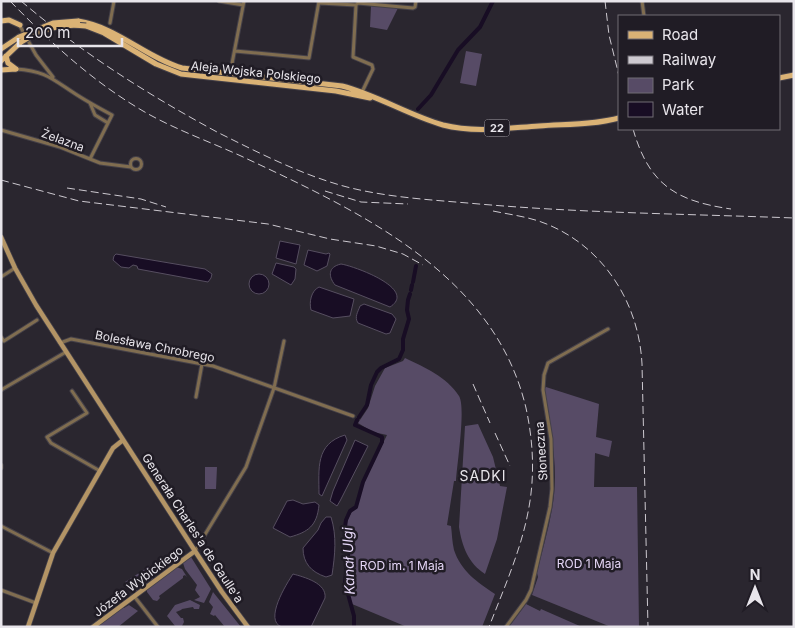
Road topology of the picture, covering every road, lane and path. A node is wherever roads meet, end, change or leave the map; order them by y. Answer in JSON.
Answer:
{"nodes":[{"id":1,"x":114,"y":1,"type":"edge"},
{"id":2,"x":219,"y":1,"type":"edge"},
{"id":3,"x":416,"y":1,"type":"edge"},
{"id":4,"x":642,"y":1,"type":"edge"},
{"id":5,"x":320,"y":2,"type":"edge"},
{"id":6,"x":244,"y":3,"type":"edge"},
{"id":7,"x":356,"y":5,"type":"junction"},
{"id":8,"x":644,"y":15,"type":"edge"},
{"id":9,"x":1,"y":21,"type":"edge"},
{"id":10,"x":110,"y":23,"type":"dead end"},
{"id":11,"x":20,"y":25,"type":"joint"},
{"id":12,"x":20,"y":39,"type":"junction"},
{"id":13,"x":1,"y":49,"type":"edge"},
{"id":14,"x":235,"y":51,"type":"junction"},
{"id":15,"x":6,"y":56,"type":"junction"},
{"id":16,"x":1,"y":61,"type":"edge"},
{"id":17,"x":16,"y":69,"type":"junction"},
{"id":18,"x":1,"y":70,"type":"edge"},
{"id":19,"x":230,"y":74,"type":"junction"},
{"id":20,"x":794,"y":75,"type":"edge"},
{"id":21,"x":53,"y":78,"type":"junction"},
{"id":22,"x":780,"y":78,"type":"edge"},
{"id":23,"x":229,"y":80,"type":"junction"},
{"id":24,"x":362,"y":92,"type":"junction"},
{"id":25,"x":380,"y":100,"type":"junction"},
{"id":26,"x":90,"y":103,"type":"junction"},
{"id":27,"x":618,"y":118,"type":"edge"},
{"id":28,"x":108,"y":123,"type":"junction"},
{"id":29,"x":1,"y":130,"type":"edge"},
{"id":30,"x":90,"y":159,"type":"junction"},
{"id":31,"x":131,"y":162,"type":"junction"},
{"id":32,"x":118,"y":165,"type":"junction"},
{"id":33,"x":131,"y":167,"type":"junction"},
{"id":34,"x":1,"y":238,"type":"edge"},
{"id":35,"x":16,"y":268,"type":"junction"},
{"id":36,"x":1,"y":278,"type":"edge"},
{"id":37,"x":37,"y":320,"type":"dead end"},
{"id":38,"x":608,"y":329,"type":"dead end"},
{"id":39,"x":1,"y":337,"type":"edge"},
{"id":40,"x":284,"y":341,"type":"dead end"},
{"id":41,"x":60,"y":343,"type":"junction"},
{"id":42,"x":66,"y":352,"type":"junction"},
{"id":43,"x":202,"y":364,"type":"junction"},
{"id":44,"x":274,"y":388,"type":"junction"},
{"id":45,"x":1,"y":390,"type":"edge"},
{"id":46,"x":72,"y":391,"type":"dead end"},
{"id":47,"x":196,"y":397,"type":"dead end"},
{"id":48,"x":353,"y":416,"type":"dead end"},
{"id":49,"x":123,"y":440,"type":"junction"},
{"id":50,"x":100,"y":471,"type":"junction"},
{"id":51,"x":1,"y":526,"type":"edge"},
{"id":52,"x":194,"y":552,"type":"junction"},
{"id":53,"x":53,"y":553,"type":"junction"},
{"id":54,"x":1,"y":590,"type":"edge"},
{"id":55,"x":134,"y":596,"type":"junction"},
{"id":56,"x":36,"y":603,"type":"junction"},
{"id":57,"x":28,"y":627,"type":"edge"},
{"id":58,"x":93,"y":627,"type":"edge"},
{"id":59,"x":158,"y":627,"type":"edge"},
{"id":60,"x":248,"y":627,"type":"edge"},
{"id":61,"x":506,"y":627,"type":"edge"}],
"edges":[{"from":1,"to":10,"type":"street"},
{"from":2,"to":6,"type":"street"},
{"from":3,"to":7,"type":"street"},
{"from":4,"to":8,"type":"street"},
{"from":5,"to":7,"type":"street"},
{"from":5,"to":14,"type":"street"},
{"from":6,"to":14,"type":"street"},
{"from":7,"to":24,"type":"street"},
{"from":9,"to":11,"type":"main road"},
{"from":11,"to":21,"type":"street"},
{"from":12,"to":13,"type":"main road","name":"Aleja Wojska Polskiego","number":"22"},
{"from":12,"to":15,"type":"main road","name":"Aleja Wojska Polskiego","number":"22"},
{"from":12,"to":19,"type":"main road","name":"Aleja Wojska Polskiego","number":"22","bridge":true},
{"from":12,"to":23,"type":"main road","name":"Aleja Wojska Polskiego","number":"22","bridge":true},
{"from":14,"to":19,"type":"street"},
{"from":15,"to":16,"type":"main road","name":"Aleja Wojska Polskiego","number":"22"},
{"from":15,"to":17,"type":"main road"},
{"from":17,"to":18,"type":"main road"},
{"from":17,"to":21,"type":"street"},
{"from":19,"to":23,"type":"street"},
{"from":19,"to":24,"type":"main road","name":"Aleja Wojska Polskiego","number":"22"},
{"from":20,"to":22,"type":"main road"},
{"from":21,"to":26,"type":"street"},
{"from":23,"to":25,"type":"main road","name":"Aleja Wojska Polskiego","number":"22"},
{"from":24,"to":25,"type":"main road","name":"Aleja Wojska Polskiego","number":"22"},
{"from":25,"to":27,"type":"main road","name":"Aleja Wojska Polskiego","number":"22"},
{"from":26,"to":28,"type":"street"},
{"from":26,"to":28,"type":"street"},
{"from":28,"to":30,"type":"street"},
{"from":29,"to":30,"type":"street","name":"Żelazna"},
{"from":30,"to":32,"type":"street","name":"Żelazna"},
{"from":31,"to":32,"type":"street","name":"Żelazna"},
{"from":31,"to":33,"type":"street"},
{"from":31,"to":33,"type":"street"},
{"from":32,"to":33,"type":"street","name":"Żelazna"},
{"from":34,"to":35,"type":"main road","name":"Generała Charles'a de Gaulle'a"},
{"from":35,"to":36,"type":"street"},
{"from":35,"to":41,"type":"main road","name":"Generała Charles'a de Gaulle'a"},
{"from":37,"to":39,"type":"street"},
{"from":38,"to":61,"type":"street","name":"Słoneczna"},
{"from":40,"to":44,"type":"street"},
{"from":41,"to":42,"type":"main road","name":"Generała Charles'a de Gaulle'a"},
{"from":41,"to":43,"type":"street","name":"Bolesława Chrobrego"},
{"from":42,"to":45,"type":"street"},
{"from":42,"to":49,"type":"main road","name":"Generała Charles'a de Gaulle'a"},
{"from":43,"to":44,"type":"street","name":"Bolesława Chrobrego"},
{"from":43,"to":47,"type":"street"},
{"from":44,"to":48,"type":"street","name":"Bolesława Chrobrego"},
{"from":44,"to":52,"type":"street"},
{"from":46,"to":50,"type":"street"},
{"from":49,"to":50,"type":"main road"},
{"from":49,"to":52,"type":"main road","name":"Generała Charles'a de Gaulle'a"},
{"from":50,"to":53,"type":"main road"},
{"from":51,"to":53,"type":"street"},
{"from":52,"to":55,"type":"main road","name":"Józefa Wybickiego"},
{"from":52,"to":60,"type":"main road","name":"Generała Charles'a de Gaulle'a"},
{"from":53,"to":56,"type":"main road"},
{"from":54,"to":56,"type":"street"},
{"from":55,"to":58,"type":"main road","name":"Józefa Wybickiego"},
{"from":55,"to":59,"type":"street"},
{"from":56,"to":57,"type":"main road"}]}
